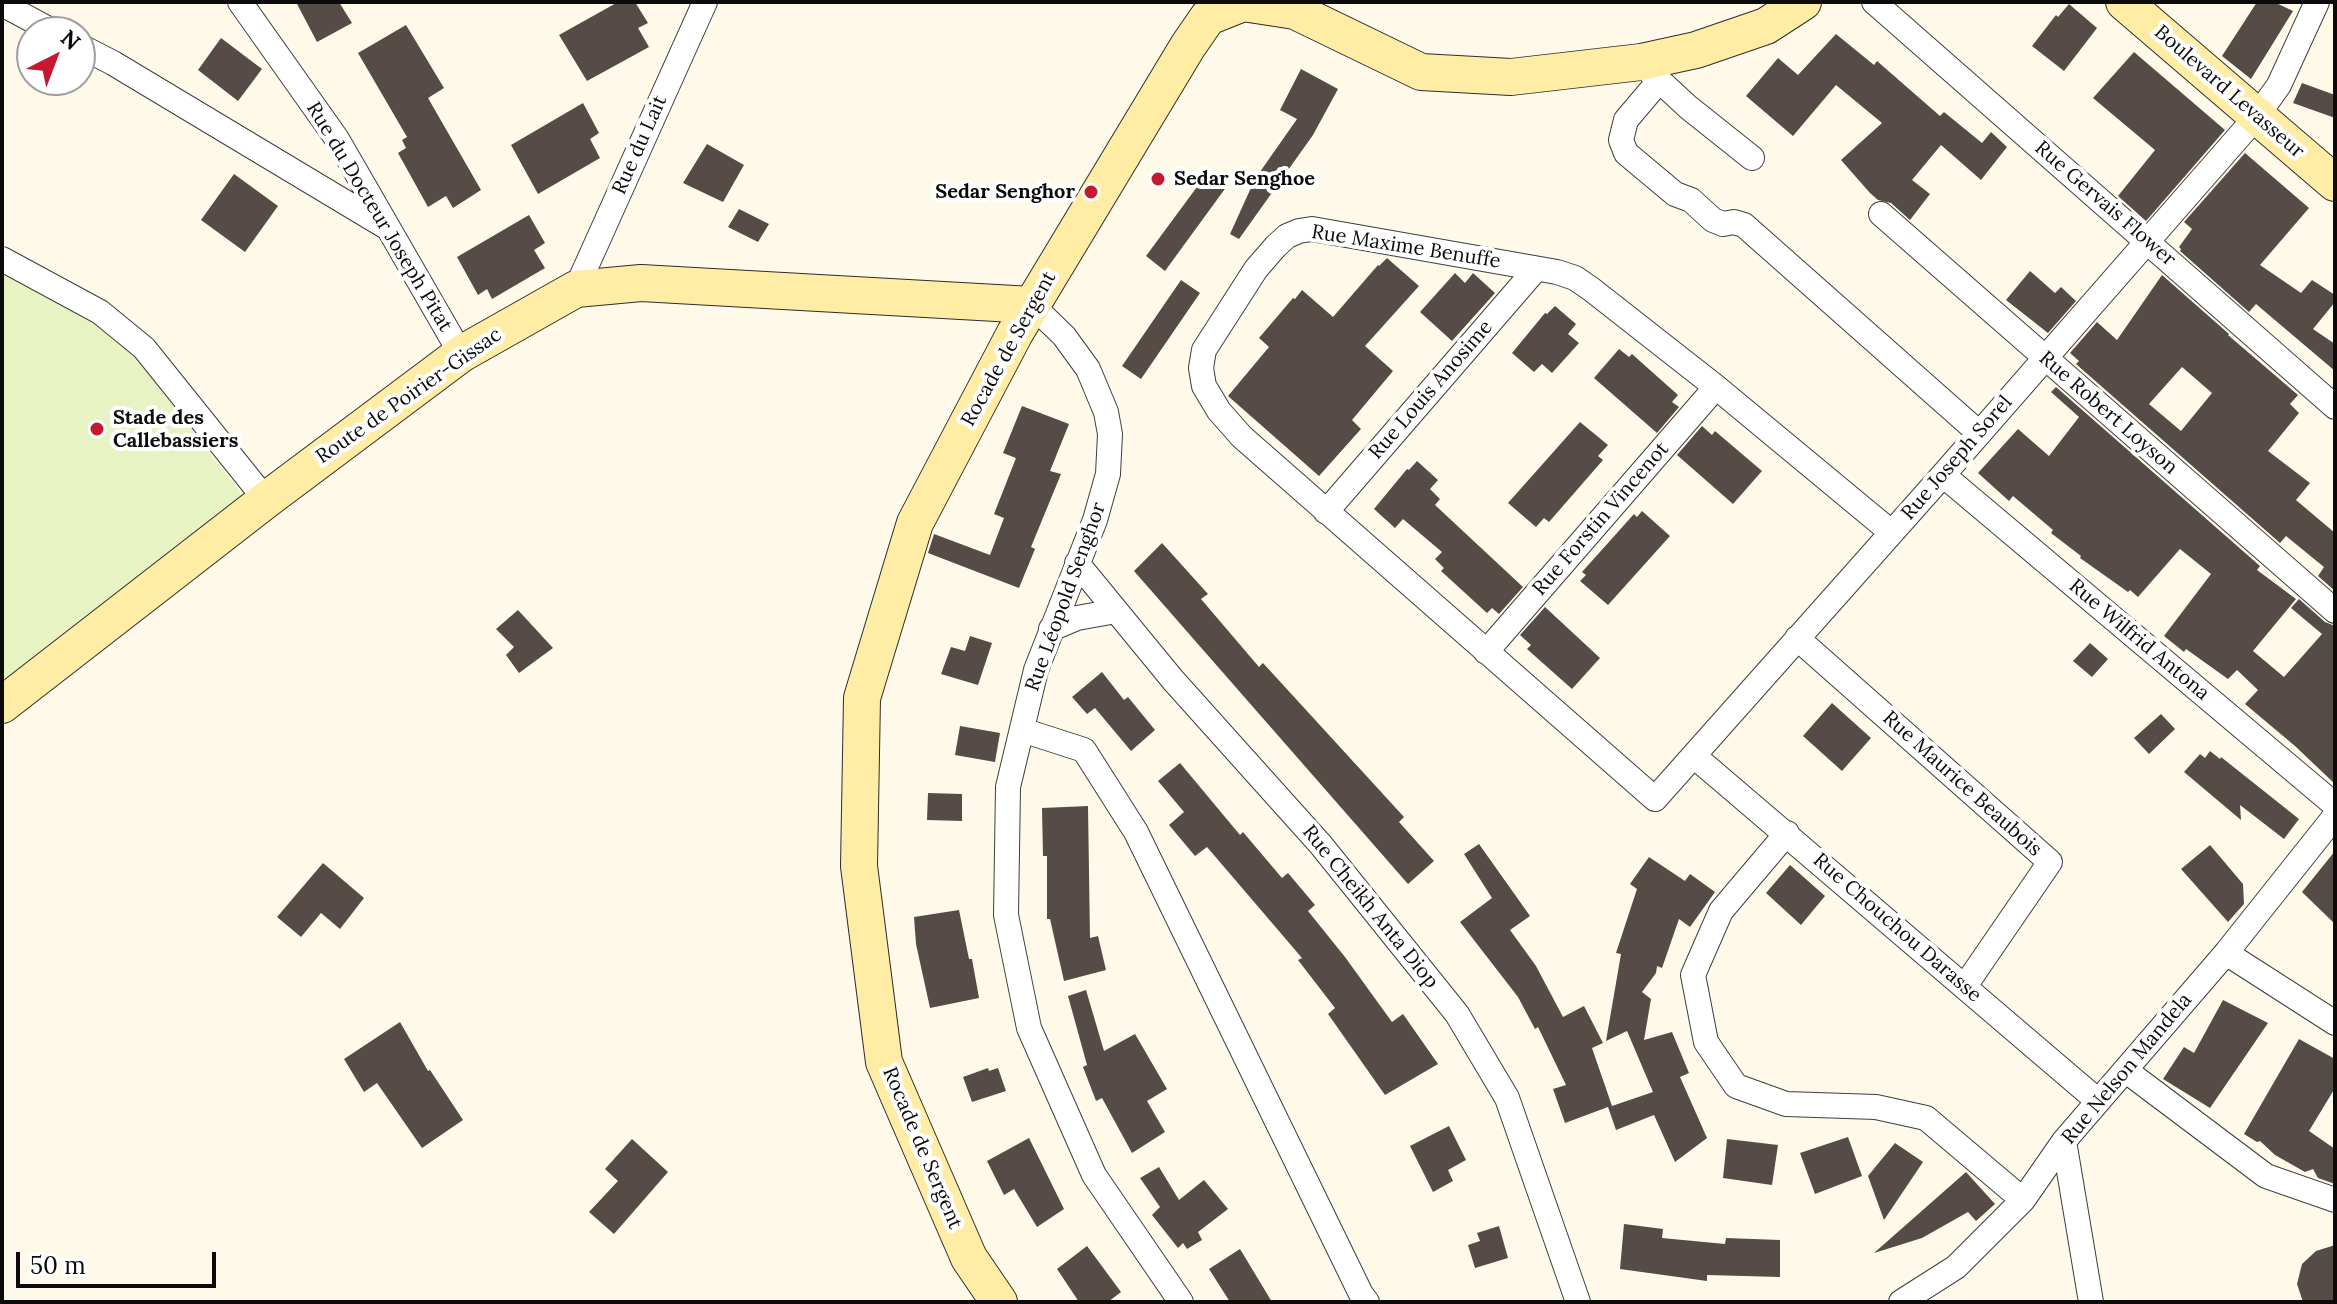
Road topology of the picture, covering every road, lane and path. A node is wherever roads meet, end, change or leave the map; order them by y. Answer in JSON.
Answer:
{"nodes":[{"id":1,"x":240,"y":2,"type":"edge"},
{"id":2,"x":705,"y":2,"type":"edge"},
{"id":3,"x":1803,"y":2,"type":"edge"},
{"id":4,"x":1874,"y":2,"type":"edge"},
{"id":5,"x":2124,"y":2,"type":"edge"},
{"id":6,"x":2317,"y":2,"type":"edge"},
{"id":7,"x":2,"y":4,"type":"edge"},
{"id":8,"x":24,"y":16,"type":"edge"},
{"id":9,"x":96,"y":54,"type":"edge"},
{"id":10,"x":1650,"y":72,"type":"junction"},
{"id":11,"x":2257,"y":116,"type":"junction"},
{"id":12,"x":1752,"y":158,"type":"dead end"},
{"id":13,"x":2335,"y":183,"type":"edge"},
{"id":14,"x":1881,"y":214,"type":"dead end"},
{"id":15,"x":391,"y":229,"type":"junction"},
{"id":16,"x":2147,"y":242,"type":"junction"},
{"id":17,"x":2,"y":259,"type":"edge"},
{"id":18,"x":1536,"y":269,"type":"junction"},
{"id":19,"x":576,"y":289,"type":"junction"},
{"id":20,"x":1032,"y":305,"type":"junction"},
{"id":21,"x":461,"y":354,"type":"junction"},
{"id":22,"x":2045,"y":358,"type":"junction"},
{"id":23,"x":1716,"y":387,"type":"junction"},
{"id":24,"x":2335,"y":407,"type":"edge"},
{"id":25,"x":1979,"y":433,"type":"junction"},
{"id":26,"x":1943,"y":475,"type":"junction"},
{"id":27,"x":266,"y":500,"type":"junction"},
{"id":28,"x":1326,"y":512,"type":"junction"},
{"id":29,"x":1891,"y":532,"type":"junction"},
{"id":30,"x":1077,"y":563,"type":"junction"},
{"id":31,"x":1116,"y":611,"type":"junction"},
{"id":32,"x":2335,"y":611,"type":"edge"},
{"id":33,"x":1051,"y":629,"type":"junction"},
{"id":34,"x":1797,"y":638,"type":"junction"},
{"id":35,"x":1486,"y":652,"type":"junction"},
{"id":36,"x":2,"y":705,"type":"edge"},
{"id":37,"x":1022,"y":730,"type":"junction"},
{"id":38,"x":1694,"y":756,"type":"junction"},
{"id":39,"x":1655,"y":799,"type":"joint"},
{"id":40,"x":2335,"y":805,"type":"edge"},
{"id":41,"x":2335,"y":816,"type":"edge"},
{"id":42,"x":1787,"y":833,"type":"junction"},
{"id":43,"x":2226,"y":953,"type":"junction"},
{"id":44,"x":1965,"y":986,"type":"junction"},
{"id":45,"x":2335,"y":1023,"type":"edge"},
{"id":46,"x":2125,"y":1070,"type":"junction"},
{"id":47,"x":2098,"y":1101,"type":"junction"},
{"id":48,"x":2064,"y":1141,"type":"junction"},
{"id":49,"x":2023,"y":1200,"type":"junction"},
{"id":50,"x":2335,"y":1200,"type":"edge"},
{"id":51,"x":999,"y":1302,"type":"edge"},
{"id":52,"x":1181,"y":1302,"type":"edge"},
{"id":53,"x":1367,"y":1302,"type":"edge"},
{"id":54,"x":1577,"y":1302,"type":"edge"},
{"id":55,"x":1901,"y":1302,"type":"edge"},
{"id":56,"x":2091,"y":1302,"type":"edge"}],
"edges":[{"from":1,"to":15,"type":"street","name":"Rue du Docteur Joseph Pitat"},
{"from":2,"to":19,"type":"street","name":"Rue du Lait"},
{"from":3,"to":10,"type":"main road","name":"Rocade de Sergent"},
{"from":4,"to":16,"type":"street","name":"Rue Gervais Flower"},
{"from":5,"to":11,"type":"main road","name":"Boulevard Levasseur"},
{"from":6,"to":11,"type":"street","name":"Rue Joseph Sorel"},
{"from":7,"to":8,"type":"street"},
{"from":9,"to":15,"type":"street"},
{"from":10,"to":12,"type":"street"},
{"from":10,"to":20,"type":"main road","name":"Rocade de Sergent"},
{"from":10,"to":25,"type":"street"},
{"from":11,"to":13,"type":"main road","name":"Boulevard Levasseur"},
{"from":11,"to":16,"type":"street","name":"Rue Joseph Sorel"},
{"from":14,"to":22,"type":"street","name":"Rue Robert Loyson"},
{"from":15,"to":21,"type":"street","name":"Rue du Docteur Joseph Pitat"},
{"from":16,"to":22,"type":"street","name":"Rue Joseph Sorel"},
{"from":16,"to":24,"type":"street","name":"Rue Gervais Flower"},
{"from":17,"to":27,"type":"street"},
{"from":18,"to":23,"type":"street","name":"Rue Maxime Benuffe"},
{"from":18,"to":28,"type":"street","name":"Rue Louis Anosime"},
{"from":18,"to":28,"type":"street","name":"Rue Maxime Benuffe"},
{"from":19,"to":20,"type":"main road","name":"Route de Poirier-Gissac"},
{"from":19,"to":21,"type":"main road","name":"Route de Poirier-Gissac"},
{"from":20,"to":30,"type":"street","name":"Rue Léopold Senghor"},
{"from":20,"to":51,"type":"main road","name":"Rocade de Sergent"},
{"from":21,"to":27,"type":"main road","name":"Route de Poirier-Gissac"},
{"from":22,"to":25,"type":"street","name":"Rue Joseph Sorel"},
{"from":22,"to":32,"type":"street","name":"Rue Robert Loyson"},
{"from":23,"to":29,"type":"street","name":"Rue Maxime Benuffe"},
{"from":23,"to":35,"type":"street","name":"Rue Forstin Vincenot"},
{"from":25,"to":26,"type":"street","name":"Rue Joseph Sorel"},
{"from":26,"to":29,"type":"street","name":"Rue Joseph Sorel"},
{"from":26,"to":40,"type":"street","name":"Rue Wilfrid Antona"},
{"from":27,"to":36,"type":"main road","name":"Route de Poirier-Gissac"},
{"from":28,"to":35,"type":"street","name":"Rue Maxime Benuffe"},
{"from":29,"to":34,"type":"street","name":"Rue Joseph Sorel"},
{"from":30,"to":31,"type":"street","name":"Rue Cheikh Anta Diop"},
{"from":30,"to":33,"type":"street","name":"Rue Léopold Senghor"},
{"from":31,"to":33,"type":"street"},
{"from":31,"to":54,"type":"street","name":"Rue Cheikh Anta Diop"},
{"from":33,"to":37,"type":"street","name":"Rue Léopold Senghor"},
{"from":34,"to":38,"type":"street","name":"Rue Joseph Sorel"},
{"from":34,"to":44,"type":"street","name":"Rue Maurice Beaubois"},
{"from":35,"to":39,"type":"street","name":"Rue Maxime Benuffe"},
{"from":37,"to":52,"type":"street","name":"Rue Léopold Senghor"},
{"from":37,"to":53,"type":"street"},
{"from":38,"to":39,"type":"street","name":"Rue Joseph Sorel"},
{"from":38,"to":42,"type":"street","name":"Rue Chouchou Darasse"},
{"from":41,"to":43,"type":"street","name":"Rue Nelson Mandela"},
{"from":42,"to":44,"type":"street","name":"Rue Chouchou Darasse"},
{"from":42,"to":49,"type":"street"},
{"from":43,"to":45,"type":"street"},
{"from":43,"to":46,"type":"street","name":"Rue Nelson Mandela"},
{"from":44,"to":47,"type":"street","name":"Rue Chouchou Darasse"},
{"from":46,"to":47,"type":"street","name":"Rue Nelson Mandela"},
{"from":46,"to":50,"type":"street"},
{"from":47,"to":48,"type":"street","name":"Rue Nelson Mandela"},
{"from":48,"to":49,"type":"street","name":"Rue Nelson Mandela"},
{"from":48,"to":56,"type":"street"},
{"from":49,"to":55,"type":"street","name":"Rue Nelson Mandela"}]}
